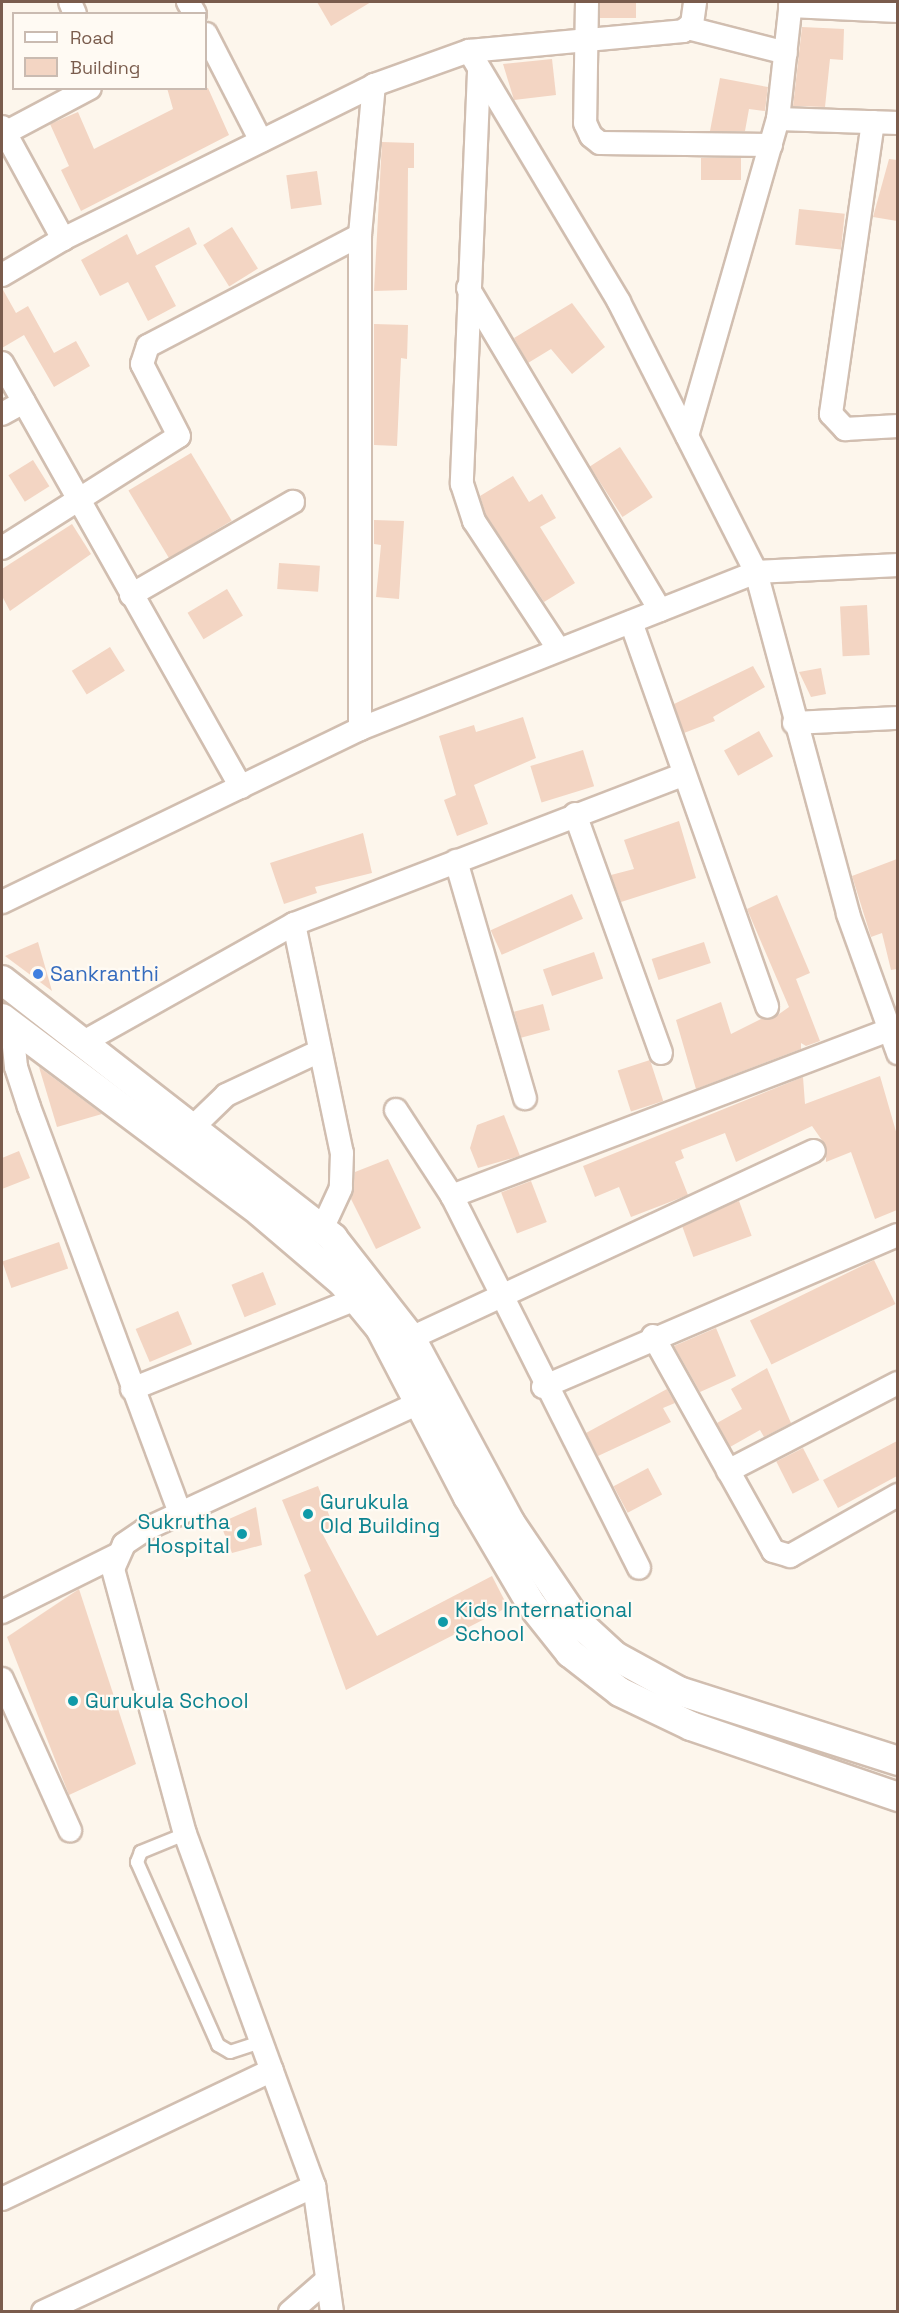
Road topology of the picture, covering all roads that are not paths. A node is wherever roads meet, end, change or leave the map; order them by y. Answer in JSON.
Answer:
{"nodes":[{"id":1,"x":587,"y":2,"type":"edge"},
{"id":2,"x":695,"y":2,"type":"edge"},
{"id":3,"x":790,"y":4,"type":"edge"},
{"id":4,"x":897,"y":11,"type":"edge"},
{"id":5,"x":688,"y":28,"type":"junction"},
{"id":6,"x":207,"y":37,"type":"edge"},
{"id":7,"x":584,"y":38,"type":"junction"},
{"id":8,"x":469,"y":51,"type":"junction"},
{"id":9,"x":786,"y":53,"type":"junction"},
{"id":10,"x":479,"y":72,"type":"junction"},
{"id":11,"x":374,"y":85,"type":"junction"},
{"id":12,"x":86,"y":90,"type":"edge"},
{"id":13,"x":778,"y":120,"type":"junction"},
{"id":14,"x":873,"y":122,"type":"junction"},
{"id":15,"x":897,"y":123,"type":"edge"},
{"id":16,"x":3,"y":130,"type":"edge"},
{"id":17,"x":261,"y":141,"type":"junction"},
{"id":18,"x":771,"y":145,"type":"junction"},
{"id":19,"x":360,"y":235,"type":"junction"},
{"id":20,"x":63,"y":238,"type":"junction"},
{"id":21,"x":2,"y":275,"type":"edge"},
{"id":22,"x":468,"y":288,"type":"junction"},
{"id":23,"x":2,"y":363,"type":"edge"},
{"id":24,"x":24,"y":402,"type":"junction"},
{"id":25,"x":2,"y":414,"type":"edge"},
{"id":26,"x":897,"y":426,"type":"edge"},
{"id":27,"x":687,"y":436,"type":"junction"},
{"id":28,"x":78,"y":502,"type":"junction"},
{"id":29,"x":293,"y":502,"type":"dead end"},
{"id":30,"x":2,"y":548,"type":"edge"},
{"id":31,"x":897,"y":565,"type":"edge"},
{"id":32,"x":756,"y":572,"type":"junction"},
{"id":33,"x":131,"y":595,"type":"junction"},
{"id":34,"x":660,"y":610,"type":"junction"},
{"id":35,"x":631,"y":622,"type":"junction"},
{"id":36,"x":559,"y":650,"type":"junction"},
{"id":37,"x":897,"y":718,"type":"edge"},
{"id":38,"x":794,"y":723,"type":"junction"},
{"id":39,"x":360,"y":729,"type":"junction"},
{"id":40,"x":683,"y":775,"type":"junction"},
{"id":41,"x":241,"y":787,"type":"junction"},
{"id":42,"x":575,"y":814,"type":"junction"},
{"id":43,"x":456,"y":861,"type":"junction"},
{"id":44,"x":2,"y":902,"type":"edge"},
{"id":45,"x":294,"y":924,"type":"junction"},
{"id":46,"x":2,"y":980,"type":"edge"},
{"id":47,"x":767,"y":1007,"type":"dead end"},
{"id":48,"x":7,"y":1023,"type":"edge"},
{"id":49,"x":889,"y":1030,"type":"junction"},
{"id":50,"x":82,"y":1042,"type":"junction"},
{"id":51,"x":320,"y":1051,"type":"junction"},
{"id":52,"x":661,"y":1053,"type":"dead end"},
{"id":53,"x":897,"y":1053,"type":"edge"},
{"id":54,"x":525,"y":1098,"type":"dead end"},
{"id":55,"x":396,"y":1110,"type":"dead end"},
{"id":56,"x":192,"y":1128,"type":"junction"},
{"id":57,"x":814,"y":1151,"type":"dead end"},
{"id":58,"x":452,"y":1196,"type":"junction"},
{"id":59,"x":322,"y":1229,"type":"junction"},
{"id":60,"x":897,"y":1235,"type":"edge"},
{"id":61,"x":499,"y":1295,"type":"junction"},
{"id":62,"x":356,"y":1299,"type":"junction"},
{"id":63,"x":653,"y":1336,"type":"junction"},
{"id":64,"x":411,"y":1338,"type":"junction"},
{"id":65,"x":897,"y":1383,"type":"edge"},
{"id":66,"x":543,"y":1387,"type":"junction"},
{"id":67,"x":132,"y":1389,"type":"junction"},
{"id":68,"x":431,"y":1398,"type":"junction"},
{"id":69,"x":728,"y":1472,"type":"junction"},
{"id":70,"x":897,"y":1496,"type":"edge"},
{"id":71,"x":180,"y":1514,"type":"junction"},
{"id":72,"x":115,"y":1556,"type":"junction"},
{"id":73,"x":639,"y":1568,"type":"dead end"},
{"id":74,"x":2,"y":1612,"type":"edge"},
{"id":75,"x":2,"y":1679,"type":"edge"},
{"id":76,"x":897,"y":1761,"type":"edge"},
{"id":77,"x":897,"y":1797,"type":"edge"},
{"id":78,"x":70,"y":1830,"type":"dead end"},
{"id":79,"x":185,"y":1834,"type":"junction"},
{"id":80,"x":261,"y":2042,"type":"junction"},
{"id":81,"x":272,"y":2070,"type":"junction"},
{"id":82,"x":314,"y":2186,"type":"junction"},
{"id":83,"x":2,"y":2199,"type":"edge"},
{"id":84,"x":327,"y":2280,"type":"junction"},
{"id":85,"x":74,"y":2305,"type":"edge"},
{"id":86,"x":43,"y":2312,"type":"edge"},
{"id":87,"x":290,"y":2312,"type":"edge"},
{"id":88,"x":332,"y":2312,"type":"edge"}],
"edges":[{"from":1,"to":7,"type":"street"},
{"from":2,"to":5,"type":"street"},
{"from":3,"to":4,"type":"street"},
{"from":3,"to":9,"type":"street"},
{"from":5,"to":7,"type":"street"},
{"from":5,"to":9,"type":"street"},
{"from":6,"to":17,"type":"street"},
{"from":7,"to":8,"type":"street"},
{"from":7,"to":18,"type":"street"},
{"from":8,"to":10,"type":"street"},
{"from":8,"to":11,"type":"street"},
{"from":9,"to":13,"type":"street"},
{"from":10,"to":22,"type":"street"},
{"from":10,"to":27,"type":"street"},
{"from":11,"to":17,"type":"street"},
{"from":11,"to":19,"type":"street"},
{"from":12,"to":16,"type":"street"},
{"from":13,"to":14,"type":"street"},
{"from":13,"to":18,"type":"street"},
{"from":14,"to":15,"type":"street"},
{"from":14,"to":26,"type":"street"},
{"from":16,"to":20,"type":"street"},
{"from":17,"to":20,"type":"street"},
{"from":18,"to":27,"type":"street"},
{"from":19,"to":28,"type":"street"},
{"from":19,"to":39,"type":"street"},
{"from":20,"to":21,"type":"street"},
{"from":22,"to":34,"type":"street"},
{"from":22,"to":36,"type":"street"},
{"from":23,"to":24,"type":"street"},
{"from":24,"to":25,"type":"street"},
{"from":24,"to":28,"type":"street"},
{"from":27,"to":32,"type":"street"},
{"from":28,"to":30,"type":"street"},
{"from":28,"to":33,"type":"street"},
{"from":29,"to":33,"type":"street"},
{"from":31,"to":32,"type":"street"},
{"from":32,"to":34,"type":"street"},
{"from":32,"to":38,"type":"street"},
{"from":33,"to":41,"type":"street"},
{"from":34,"to":35,"type":"street"},
{"from":35,"to":36,"type":"street"},
{"from":35,"to":40,"type":"street"},
{"from":36,"to":39,"type":"street"},
{"from":37,"to":38,"type":"street"},
{"from":38,"to":49,"type":"street"},
{"from":39,"to":41,"type":"street"},
{"from":40,"to":42,"type":"street"},
{"from":40,"to":47,"type":"street"},
{"from":41,"to":44,"type":"street"},
{"from":42,"to":43,"type":"street"},
{"from":42,"to":52,"type":"street"},
{"from":43,"to":45,"type":"street"},
{"from":43,"to":54,"type":"street"},
{"from":45,"to":50,"type":"street"},
{"from":45,"to":51,"type":"street"},
{"from":46,"to":50,"type":"street"},
{"from":48,"to":62,"type":"street"},
{"from":48,"to":67,"type":"street"},
{"from":49,"to":53,"type":"street"},
{"from":49,"to":58,"type":"street"},
{"from":50,"to":56,"type":"street"},
{"from":51,"to":56,"type":"street"},
{"from":51,"to":59,"type":"street"},
{"from":55,"to":58,"type":"street"},
{"from":56,"to":59,"type":"street"},
{"from":57,"to":61,"type":"street"},
{"from":58,"to":61,"type":"street"},
{"from":59,"to":64,"type":"street"},
{"from":60,"to":63,"type":"street"},
{"from":61,"to":64,"type":"street"},
{"from":61,"to":66,"type":"street"},
{"from":62,"to":67,"type":"street"},
{"from":62,"to":68,"type":"street"},
{"from":63,"to":66,"type":"street"},
{"from":63,"to":69,"type":"street"},
{"from":64,"to":68,"type":"street"},
{"from":65,"to":69,"type":"street"},
{"from":66,"to":73,"type":"street"},
{"from":67,"to":71,"type":"street"},
{"from":68,"to":71,"type":"street"},
{"from":68,"to":76,"type":"street"},
{"from":68,"to":77,"type":"street"},
{"from":69,"to":70,"type":"street"},
{"from":71,"to":72,"type":"street"},
{"from":72,"to":74,"type":"street"},
{"from":72,"to":79,"type":"street"},
{"from":75,"to":78,"type":"street"},
{"from":79,"to":80,"type":"street"},
{"from":79,"to":80,"type":"lane"},
{"from":80,"to":81,"type":"street"},
{"from":81,"to":82,"type":"street"},
{"from":81,"to":83,"type":"street"},
{"from":82,"to":84,"type":"street"},
{"from":82,"to":85,"type":"street"},
{"from":84,"to":87,"type":"street"},
{"from":84,"to":88,"type":"street"},
{"from":85,"to":86,"type":"street"}]}
